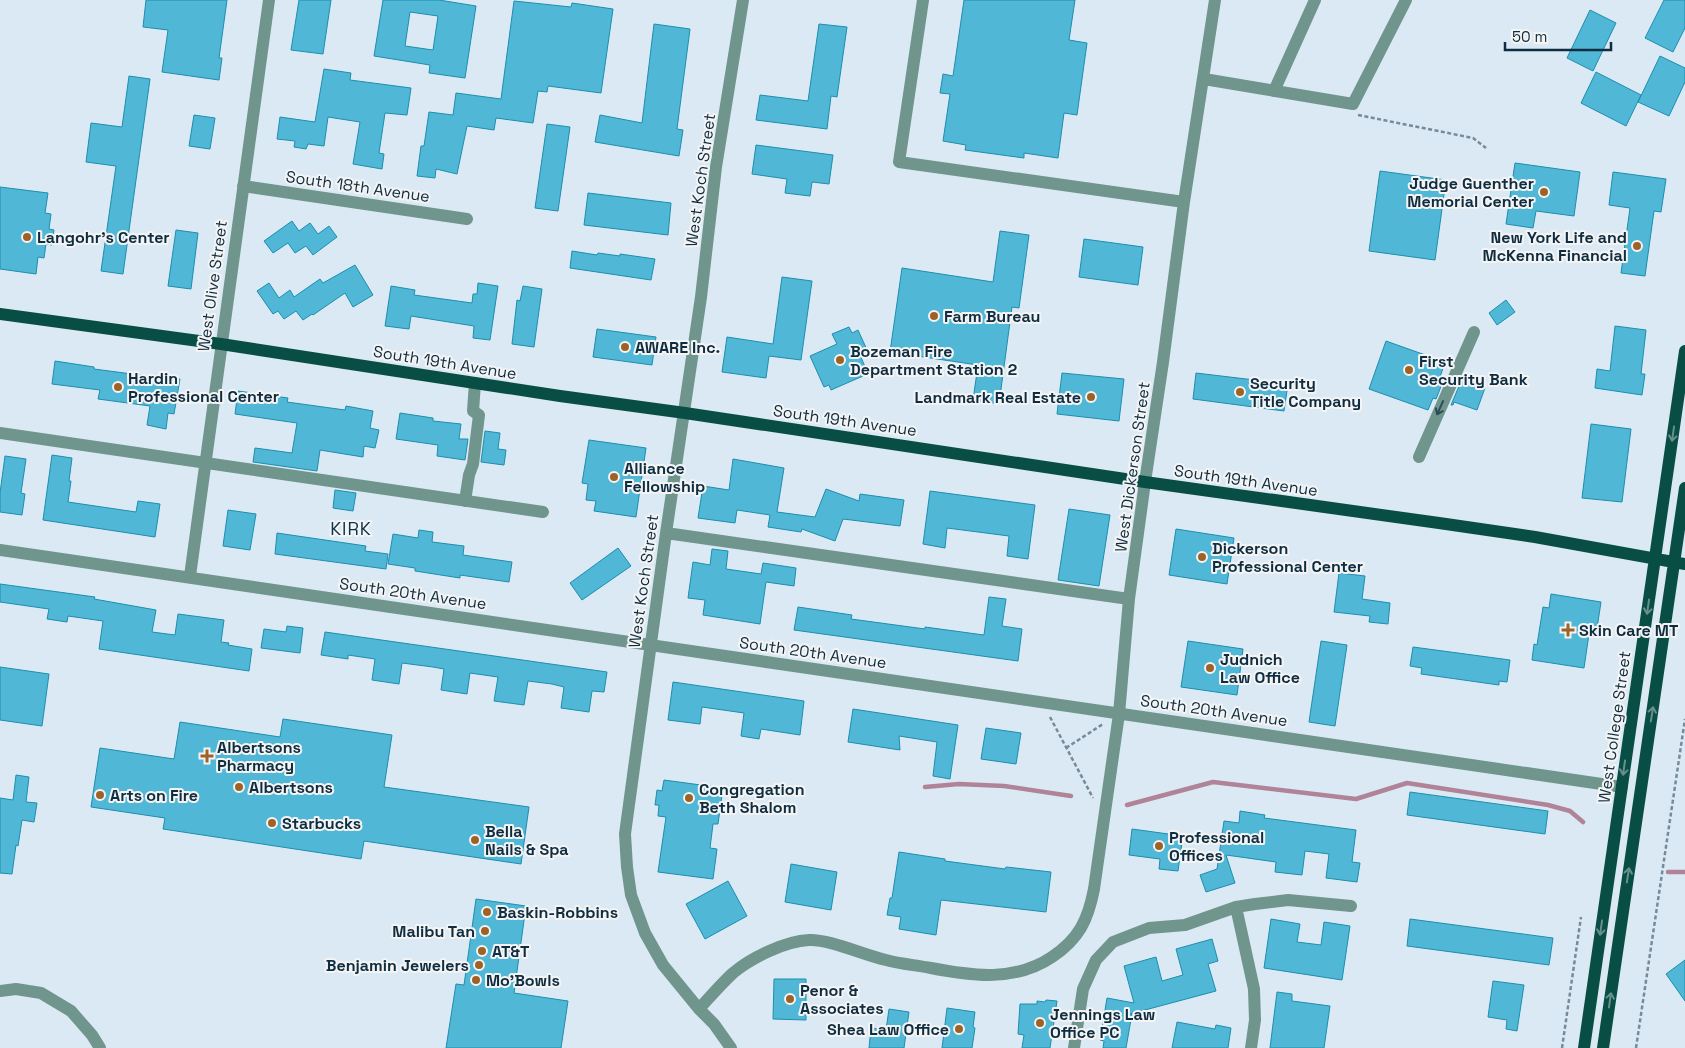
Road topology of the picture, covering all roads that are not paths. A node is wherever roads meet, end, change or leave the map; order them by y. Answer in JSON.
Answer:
{"nodes":[{"id":1,"x":269,"y":0,"type":"edge"},
{"id":2,"x":743,"y":0,"type":"edge"},
{"id":3,"x":924,"y":0,"type":"edge"},
{"id":4,"x":1215,"y":0,"type":"edge"},
{"id":5,"x":1315,"y":0,"type":"edge"},
{"id":6,"x":1406,"y":0,"type":"edge"},
{"id":7,"x":1204,"y":79,"type":"junction"},
{"id":8,"x":1274,"y":91,"type":"junction"},
{"id":9,"x":243,"y":186,"type":"junction"},
{"id":10,"x":1184,"y":202,"type":"junction"},
{"id":11,"x":467,"y":219,"type":"dead end"},
{"id":12,"x":0,"y":314,"type":"edge"},
{"id":13,"x":1474,"y":332,"type":"dead end"},
{"id":14,"x":220,"y":344,"type":"junction"},
{"id":15,"x":1685,"y":351,"type":"edge"},
{"id":16,"x":475,"y":383,"type":"junction"},
{"id":17,"x":685,"y":413,"type":"junction"},
{"id":18,"x":0,"y":433,"type":"edge"},
{"id":19,"x":1419,"y":457,"type":"dead end"},
{"id":20,"x":204,"y":463,"type":"junction"},
{"id":21,"x":1145,"y":482,"type":"junction"},
{"id":22,"x":1685,"y":488,"type":"edge"},
{"id":23,"x":465,"y":501,"type":"junction"},
{"id":24,"x":543,"y":512,"type":"dead end"},
{"id":25,"x":666,"y":534,"type":"junction"},
{"id":26,"x":0,"y":550,"type":"edge"},
{"id":27,"x":1655,"y":558,"type":"junction"},
{"id":28,"x":1680,"y":563,"type":"edge"},
{"id":29,"x":190,"y":576,"type":"junction"},
{"id":30,"x":1130,"y":600,"type":"junction"},
{"id":31,"x":650,"y":644,"type":"junction"},
{"id":32,"x":1119,"y":714,"type":"junction"},
{"id":33,"x":1622,"y":787,"type":"junction"},
{"id":34,"x":1351,"y":906,"type":"dead end"},
{"id":35,"x":1236,"y":907,"type":"junction"},
{"id":36,"x":0,"y":991,"type":"edge"},
{"id":37,"x":699,"y":1009,"type":"junction"},
{"id":38,"x":100,"y":1048,"type":"edge"},
{"id":39,"x":731,"y":1048,"type":"edge"},
{"id":40,"x":1074,"y":1048,"type":"edge"},
{"id":41,"x":1251,"y":1048,"type":"edge"},
{"id":42,"x":1584,"y":1048,"type":"edge"},
{"id":43,"x":1602,"y":1048,"type":"edge"}],
"edges":[{"from":1,"to":9,"type":"street","name":"West Olive Street"},
{"from":2,"to":17,"type":"street","name":"West Koch Street"},
{"from":3,"to":10,"type":"street"},
{"from":4,"to":7,"type":"street","name":"West Dickerson Street"},
{"from":5,"to":8,"type":"street"},
{"from":6,"to":8,"type":"street"},
{"from":7,"to":8,"type":"street"},
{"from":7,"to":10,"type":"street","name":"West Dickerson Street"},
{"from":9,"to":11,"type":"street","name":"South 18th Avenue"},
{"from":9,"to":14,"type":"street","name":"West Olive Street"},
{"from":10,"to":21,"type":"street","name":"West Dickerson Street"},
{"from":12,"to":14,"type":"main road","name":"South 19th Avenue"},
{"from":13,"to":19,"type":"street","one_way":true},
{"from":14,"to":16,"type":"main road","name":"South 19th Avenue"},
{"from":14,"to":20,"type":"street","name":"West Olive Street"},
{"from":15,"to":27,"type":"main road","name":"West College Street","one_way":true},
{"from":16,"to":17,"type":"main road","name":"South 19th Avenue"},
{"from":16,"to":23,"type":"street"},
{"from":17,"to":21,"type":"main road","name":"South 19th Avenue"},
{"from":17,"to":25,"type":"street","name":"West Koch Street"},
{"from":18,"to":20,"type":"street"},
{"from":20,"to":23,"type":"street"},
{"from":20,"to":29,"type":"street","name":"West Olive Street"},
{"from":21,"to":27,"type":"main road","name":"South 19th Avenue"},
{"from":21,"to":30,"type":"street","name":"West Dickerson Street"},
{"from":22,"to":28,"type":"main road"},
{"from":23,"to":24,"type":"street"},
{"from":25,"to":30,"type":"street"},
{"from":25,"to":31,"type":"street","name":"West Koch Street"},
{"from":26,"to":29,"type":"street","name":"South 20th Avenue"},
{"from":27,"to":28,"type":"main road","name":"South 19th Avenue"},
{"from":27,"to":33,"type":"main road","name":"West College Street","one_way":true},
{"from":43,"to":28,"type":"main road","one_way":true},
{"from":29,"to":31,"type":"street","name":"South 20th Avenue"},
{"from":30,"to":32,"type":"street","name":"West Dickerson Street"},
{"from":31,"to":32,"type":"street","name":"South 20th Avenue"},
{"from":31,"to":37,"type":"street","name":"West Koch Street"},
{"from":32,"to":33,"type":"street","name":"South 20th Avenue"},
{"from":32,"to":37,"type":"street","name":"West Dickerson Street"},
{"from":33,"to":42,"type":"main road","name":"West College Street","one_way":true},
{"from":34,"to":35,"type":"street"},
{"from":35,"to":40,"type":"street"},
{"from":35,"to":41,"type":"street"},
{"from":36,"to":38,"type":"street"},
{"from":37,"to":39,"type":"street","name":"West Koch Street"}]}
